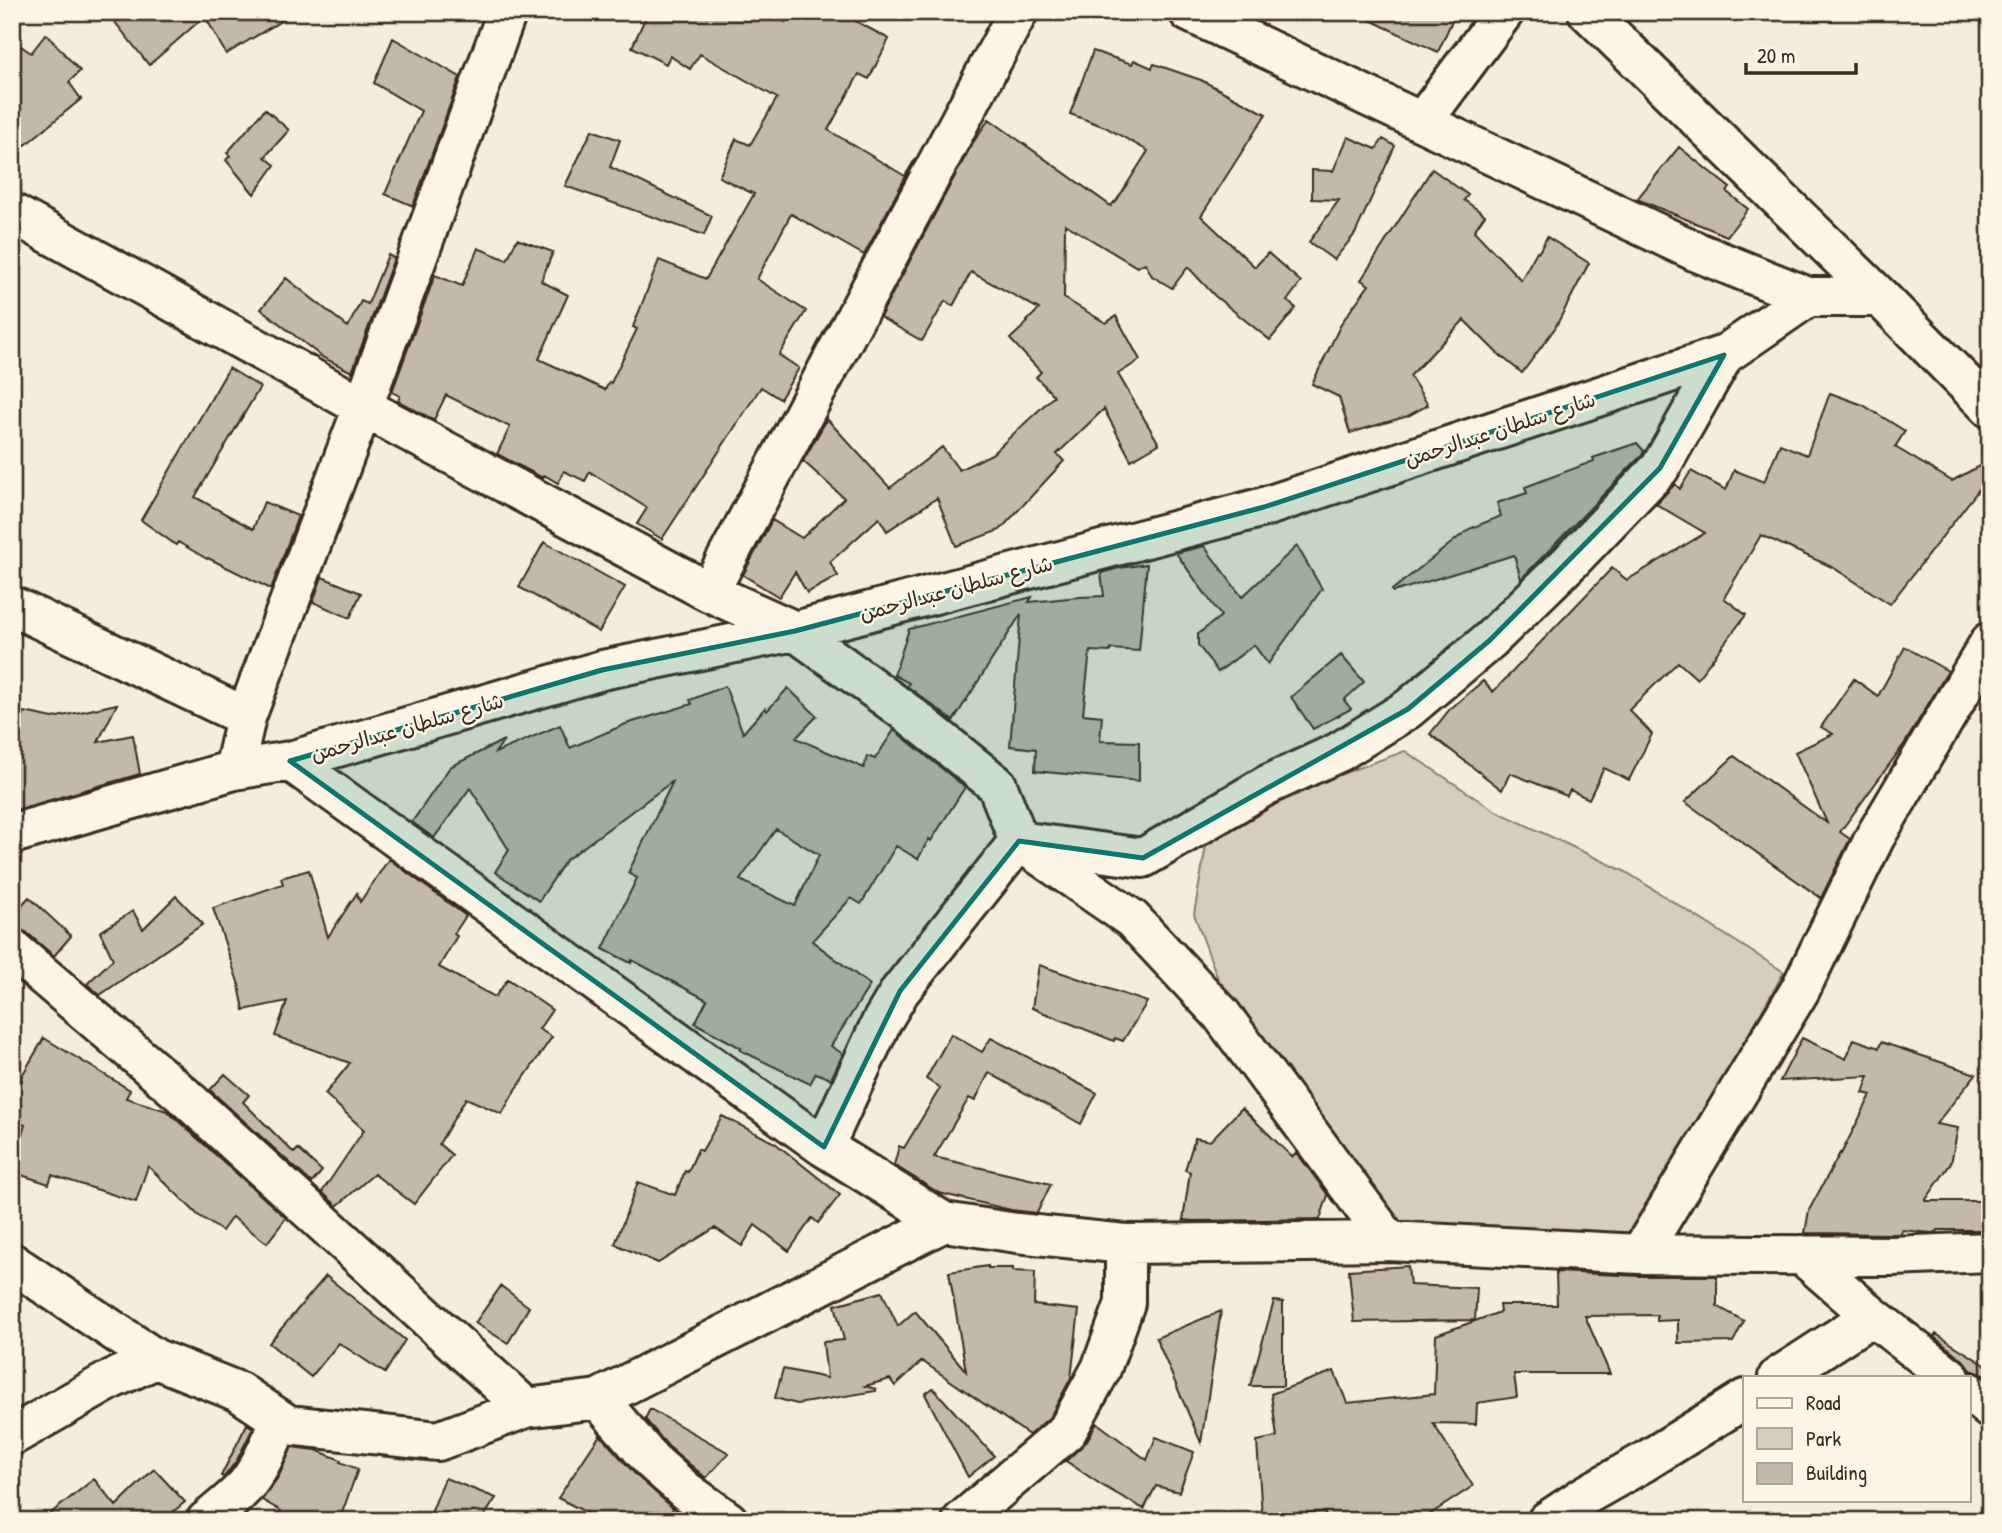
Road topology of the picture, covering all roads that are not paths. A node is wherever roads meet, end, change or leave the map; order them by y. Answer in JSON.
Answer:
{"nodes":[{"id":1,"x":508,"y":12,"type":"edge"},
{"id":2,"x":1018,"y":12,"type":"edge"},
{"id":3,"x":1189,"y":12,"type":"edge"},
{"id":4,"x":1504,"y":12,"type":"edge"},
{"id":5,"x":1588,"y":12,"type":"edge"},
{"id":6,"x":1422,"y":122,"type":"junction"},
{"id":7,"x":12,"y":213,"type":"edge"},
{"id":8,"x":1808,"y":297,"type":"junction"},
{"id":9,"x":1880,"y":297,"type":"junction"},
{"id":10,"x":1724,"y":355,"type":"junction"},
{"id":11,"x":363,"y":407,"type":"junction"},
{"id":12,"x":1990,"y":408,"type":"edge"},
{"id":13,"x":709,"y":592,"type":"junction"},
{"id":14,"x":12,"y":606,"type":"edge"},
{"id":15,"x":795,"y":631,"type":"junction"},
{"id":16,"x":1990,"y":642,"type":"edge"},
{"id":17,"x":246,"y":718,"type":"junction"},
{"id":18,"x":290,"y":761,"type":"junction"},
{"id":19,"x":234,"y":770,"type":"junction"},
{"id":20,"x":12,"y":834,"type":"edge"},
{"id":21,"x":1019,"y":841,"type":"junction"},
{"id":22,"x":12,"y":949,"type":"edge"},
{"id":23,"x":824,"y":1147,"type":"junction"},
{"id":24,"x":944,"y":1222,"type":"junction"},
{"id":25,"x":1389,"y":1241,"type":"junction"},
{"id":26,"x":1125,"y":1244,"type":"junction"},
{"id":27,"x":1990,"y":1252,"type":"edge"},
{"id":28,"x":1640,"y":1254,"type":"junction"},
{"id":29,"x":1802,"y":1255,"type":"junction"},
{"id":30,"x":12,"y":1263,"type":"edge"},
{"id":31,"x":1872,"y":1316,"type":"junction"},
{"id":32,"x":156,"y":1359,"type":"junction"},
{"id":33,"x":1780,"y":1376,"type":"edge"},
{"id":34,"x":1949,"y":1376,"type":"edge"},
{"id":35,"x":1970,"y":1393,"type":"edge"},
{"id":36,"x":598,"y":1399,"type":"junction"},
{"id":37,"x":1743,"y":1400,"type":"edge"},
{"id":38,"x":526,"y":1408,"type":"junction"},
{"id":39,"x":1990,"y":1409,"type":"edge"},
{"id":40,"x":288,"y":1425,"type":"junction"},
{"id":41,"x":12,"y":1436,"type":"edge"},
{"id":42,"x":205,"y":1521,"type":"edge"},
{"id":43,"x":728,"y":1521,"type":"edge"},
{"id":44,"x":962,"y":1521,"type":"edge"},
{"id":45,"x":1547,"y":1521,"type":"edge"}],
"edges":[{"from":1,"to":11,"type":"street"},
{"from":2,"to":13,"type":"street"},
{"from":3,"to":6,"type":"street"},
{"from":4,"to":6,"type":"street"},
{"from":5,"to":9,"type":"street"},
{"from":6,"to":8,"type":"street"},
{"from":7,"to":11,"type":"street"},
{"from":8,"to":9,"type":"street"},
{"from":8,"to":10,"type":"street","name":"شارع سلطان عبدالرحمن"},
{"from":9,"to":12,"type":"street"},
{"from":10,"to":15,"type":"street","name":"شارع سلطان عبدالرحمن"},
{"from":10,"to":21,"type":"street"},
{"from":11,"to":13,"type":"street"},
{"from":11,"to":17,"type":"street"},
{"from":13,"to":15,"type":"street"},
{"from":14,"to":17,"type":"street"},
{"from":15,"to":18,"type":"street","name":"شارع سلطان عبدالرحمن"},
{"from":15,"to":21,"type":"street"},
{"from":16,"to":28,"type":"street"},
{"from":17,"to":19,"type":"street"},
{"from":18,"to":19,"type":"street","name":"شارع سلطان عبدالرحمن"},
{"from":18,"to":23,"type":"street"},
{"from":19,"to":20,"type":"street","name":"شارع سلطان عبدالرحمن"},
{"from":21,"to":23,"type":"street"},
{"from":21,"to":25,"type":"street"},
{"from":22,"to":38,"type":"street"},
{"from":23,"to":24,"type":"street"},
{"from":24,"to":26,"type":"street"},
{"from":24,"to":36,"type":"street"},
{"from":25,"to":26,"type":"street"},
{"from":25,"to":28,"type":"street"},
{"from":26,"to":44,"type":"street"},
{"from":27,"to":29,"type":"street"},
{"from":28,"to":29,"type":"street"},
{"from":29,"to":31,"type":"street"},
{"from":30,"to":32,"type":"street"},
{"from":31,"to":33,"type":"street"},
{"from":31,"to":34,"type":"street"},
{"from":32,"to":40,"type":"street"},
{"from":32,"to":41,"type":"street"},
{"from":35,"to":39,"type":"street"},
{"from":36,"to":38,"type":"street"},
{"from":36,"to":43,"type":"street"},
{"from":37,"to":45,"type":"street"},
{"from":38,"to":40,"type":"street"},
{"from":40,"to":42,"type":"street"}]}
